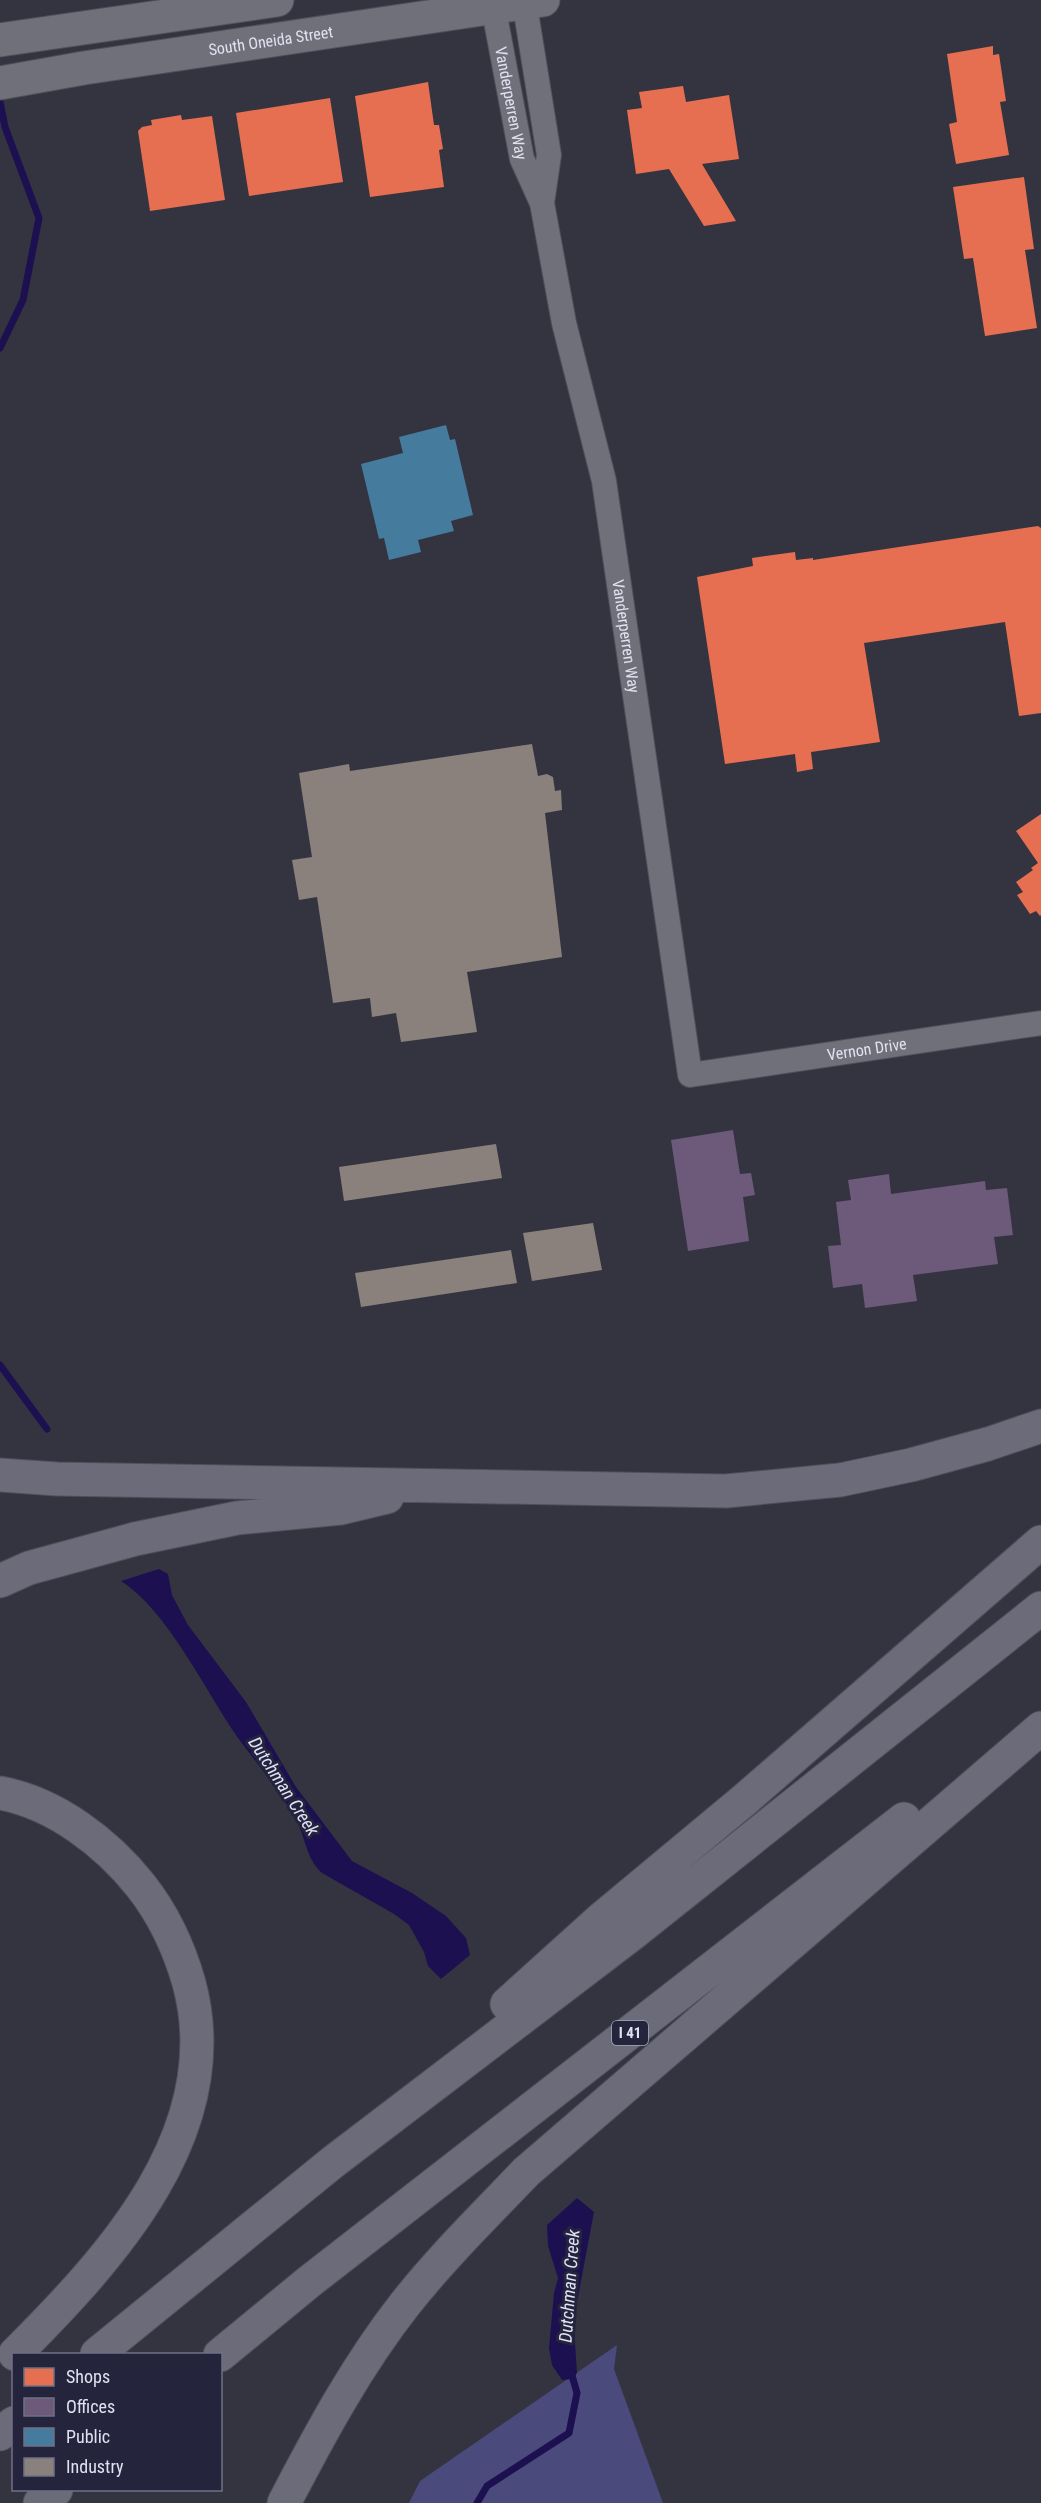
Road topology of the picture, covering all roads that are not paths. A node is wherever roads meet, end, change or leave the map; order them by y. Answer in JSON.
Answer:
{"nodes":[{"id":1,"x":277,"y":0,"type":"edge"},
{"id":2,"x":515,"y":2,"type":"edge"},
{"id":3,"x":4,"y":40,"type":"edge"},
{"id":4,"x":7,"y":81,"type":"edge"},
{"id":5,"x":1041,"y":1023,"type":"edge"},
{"id":6,"x":690,"y":1074,"type":"joint"},
{"id":7,"x":1041,"y":1426,"type":"edge"},
{"id":8,"x":0,"y":1475,"type":"edge"},
{"id":9,"x":439,"y":1485,"type":"junction"},
{"id":10,"x":1041,"y":1542,"type":"edge"},
{"id":11,"x":0,"y":1581,"type":"edge"},
{"id":12,"x":1041,"y":1608,"type":"edge"},
{"id":13,"x":1041,"y":1713,"type":"edge"},
{"id":14,"x":1041,"y":1728,"type":"edge"},
{"id":15,"x":0,"y":1793,"type":"edge"},
{"id":16,"x":333,"y":2162,"type":"junction"},
{"id":17,"x":17,"y":2353,"type":"edge"},
{"id":18,"x":99,"y":2353,"type":"edge"},
{"id":19,"x":222,"y":2353,"type":"edge"},
{"id":20,"x":12,"y":2358,"type":"edge"},
{"id":21,"x":0,"y":2368,"type":"edge"},
{"id":22,"x":12,"y":2424,"type":"edge"},
{"id":23,"x":0,"y":2434,"type":"edge"},
{"id":24,"x":55,"y":2491,"type":"edge"},
{"id":25,"x":40,"y":2503,"type":"edge"},
{"id":26,"x":284,"y":2503,"type":"edge"}],
"edges":[{"from":1,"to":3,"type":"street"},
{"from":2,"to":4,"type":"street","name":"South Oneida Street"},
{"from":2,"to":6,"type":"street","name":"Vanderperren Way"},
{"from":5,"to":6,"type":"street","name":"Vernon Drive"},
{"from":7,"to":9,"type":"highway"},
{"from":8,"to":9,"type":"highway"},
{"from":9,"to":11,"type":"highway"},
{"from":10,"to":16,"type":"highway"},
{"from":12,"to":16,"type":"highway"},
{"from":13,"to":19,"type":"highway","number":"I 41"},
{"from":14,"to":26,"type":"highway"},
{"from":15,"to":17,"type":"highway"},
{"from":16,"to":18,"type":"highway"},
{"from":20,"to":21,"type":"highway"},
{"from":22,"to":23,"type":"highway"},
{"from":24,"to":25,"type":"highway"}]}
